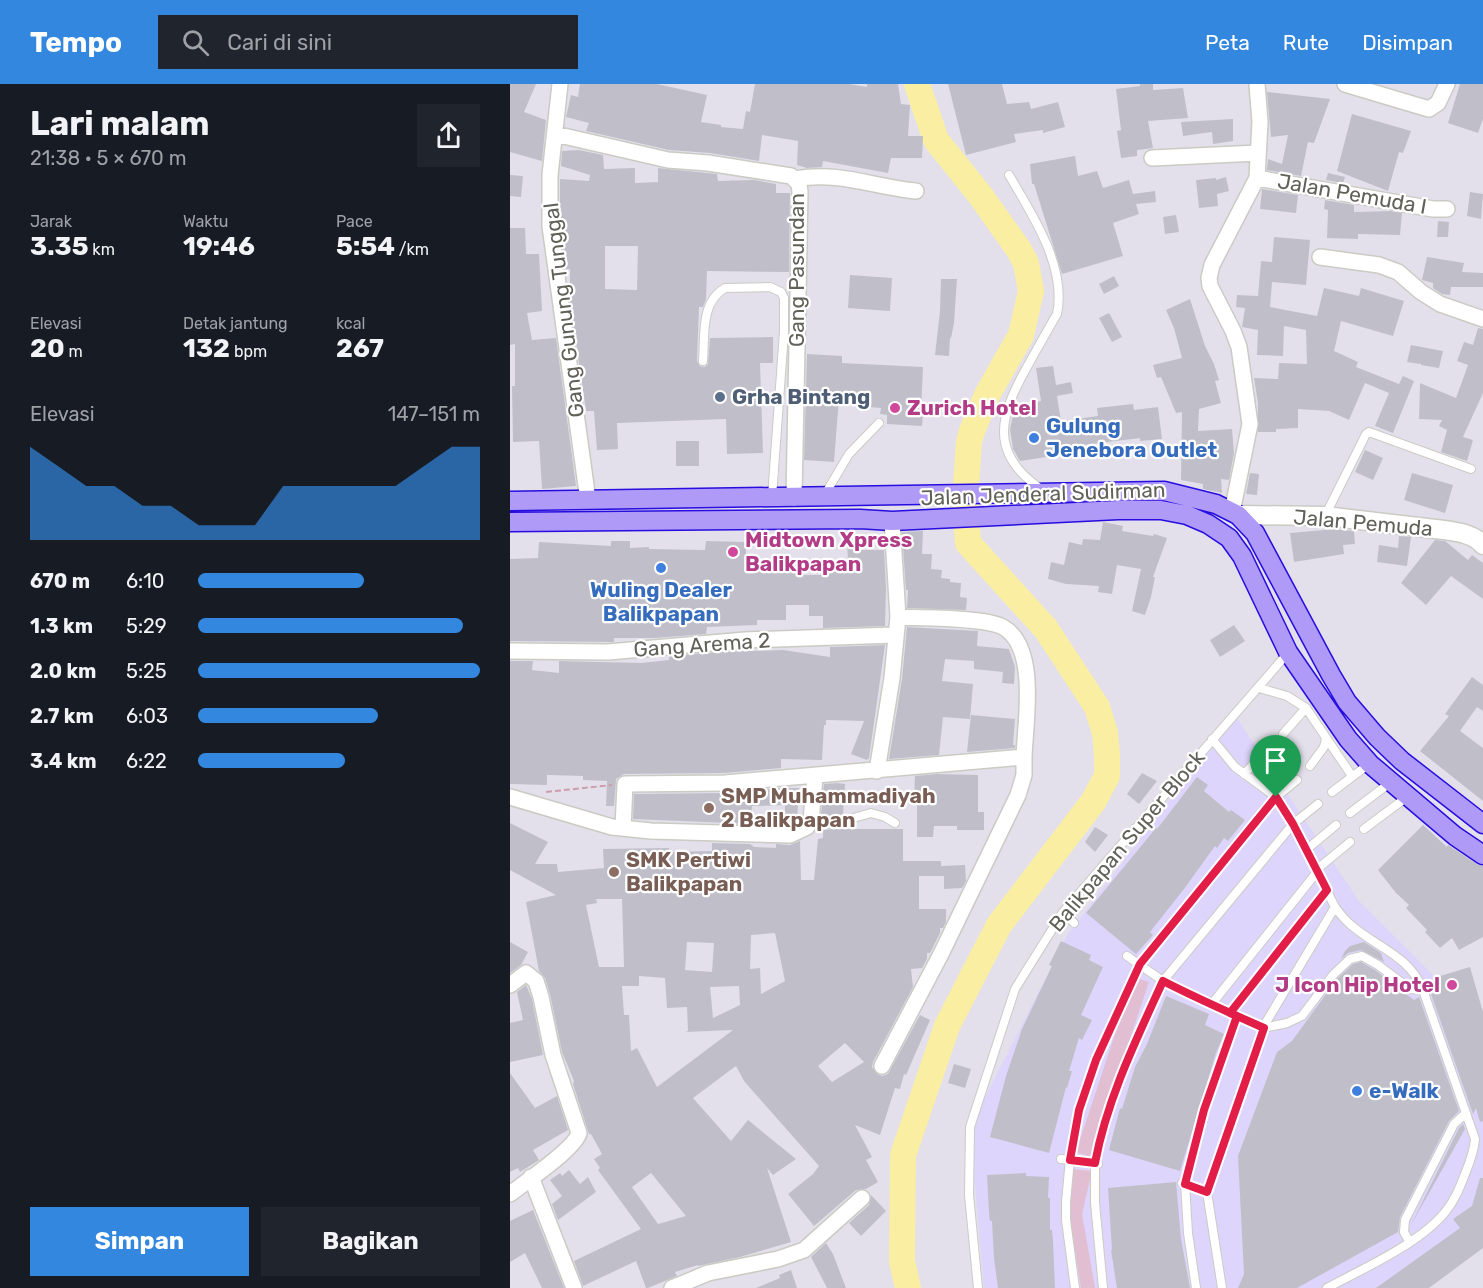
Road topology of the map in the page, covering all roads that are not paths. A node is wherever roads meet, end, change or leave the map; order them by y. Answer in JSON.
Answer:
{"nodes":[{"id":1,"x":560,"y":84,"type":"edge"},
{"id":2,"x":1257,"y":84,"type":"edge"},
{"id":3,"x":1345,"y":84,"type":"edge"},
{"id":4,"x":1447,"y":84,"type":"edge"},
{"id":5,"x":555,"y":134,"type":"junction"},
{"id":6,"x":1258,"y":153,"type":"junction"},
{"id":7,"x":1152,"y":158,"type":"dead end"},
{"id":8,"x":1009,"y":175,"type":"dead end"},
{"id":9,"x":1257,"y":178,"type":"junction"},
{"id":10,"x":795,"y":179,"type":"junction"},
{"id":11,"x":916,"y":191,"type":"dead end"},
{"id":12,"x":1448,"y":209,"type":"dead end"},
{"id":13,"x":1320,"y":257,"type":"dead end"},
{"id":14,"x":1483,"y":319,"type":"edge"},
{"id":15,"x":703,"y":361,"type":"dead end"},
{"id":16,"x":879,"y":423,"type":"dead end"},
{"id":17,"x":1471,"y":469,"type":"dead end"},
{"id":18,"x":1045,"y":492,"type":"junction"},
{"id":19,"x":772,"y":498,"type":"junction"},
{"id":20,"x":794,"y":498,"type":"junction"},
{"id":21,"x":823,"y":498,"type":"junction"},
{"id":22,"x":588,"y":500,"type":"junction"},
{"id":23,"x":510,"y":501,"type":"edge"},
{"id":24,"x":1235,"y":514,"type":"junction"},
{"id":25,"x":1325,"y":516,"type":"junction"},
{"id":26,"x":892,"y":521,"type":"junction"},
{"id":27,"x":510,"y":522,"type":"edge"},
{"id":28,"x":1481,"y":536,"type":"edge"},
{"id":29,"x":898,"y":617,"type":"junction"},
{"id":30,"x":895,"y":635,"type":"junction"},
{"id":31,"x":510,"y":651,"type":"edge"},
{"id":32,"x":1288,"y":652,"type":"junction"},
{"id":33,"x":1259,"y":688,"type":"junction"},
{"id":34,"x":1306,"y":708,"type":"junction"},
{"id":35,"x":1283,"y":734,"type":"dead end"},
{"id":36,"x":1333,"y":734,"type":"junction"},
{"id":37,"x":1212,"y":739,"type":"junction"},
{"id":38,"x":1270,"y":747,"type":"dead end"},
{"id":39,"x":1024,"y":757,"type":"junction"},
{"id":40,"x":1370,"y":764,"type":"junction"},
{"id":41,"x":1310,"y":766,"type":"dead end"},
{"id":42,"x":877,"y":771,"type":"junction"},
{"id":43,"x":1244,"y":774,"type":"junction"},
{"id":44,"x":1352,"y":776,"type":"junction"},
{"id":45,"x":815,"y":777,"type":"junction"},
{"id":46,"x":1297,"y":780,"type":"dead end"},
{"id":47,"x":1392,"y":781,"type":"junction"},
{"id":48,"x":1332,"y":792,"type":"dead end"},
{"id":49,"x":1408,"y":796,"type":"junction"},
{"id":50,"x":510,"y":797,"type":"edge"},
{"id":51,"x":1276,"y":797,"type":"junction"},
{"id":52,"x":1318,"y":804,"type":"dead end"},
{"id":53,"x":1350,"y":813,"type":"dead end"},
{"id":54,"x":811,"y":820,"type":"junction"},
{"id":55,"x":895,"y":823,"type":"dead end"},
{"id":56,"x":1293,"y":824,"type":"junction"},
{"id":57,"x":1483,"y":824,"type":"edge"},
{"id":58,"x":1336,"y":825,"type":"dead end"},
{"id":59,"x":623,"y":828,"type":"junction"},
{"id":60,"x":1364,"y":829,"type":"dead end"},
{"id":61,"x":1350,"y":842,"type":"dead end"},
{"id":62,"x":1306,"y":850,"type":"junction"},
{"id":63,"x":1483,"y":855,"type":"edge"},
{"id":64,"x":1317,"y":871,"type":"junction"},
{"id":65,"x":1327,"y":890,"type":"junction"},
{"id":66,"x":1335,"y":907,"type":"junction"},
{"id":67,"x":1063,"y":912,"type":"junction"},
{"id":68,"x":1074,"y":923,"type":"dead end"},
{"id":69,"x":1127,"y":956,"type":"dead end"},
{"id":70,"x":1140,"y":964,"type":"junction"},
{"id":71,"x":1163,"y":981,"type":"junction"},
{"id":72,"x":510,"y":985,"type":"edge"},
{"id":73,"x":1423,"y":990,"type":"junction"},
{"id":74,"x":1210,"y":1005,"type":"junction"},
{"id":75,"x":1233,"y":1014,"type":"junction"},
{"id":76,"x":1264,"y":1028,"type":"junction"},
{"id":77,"x":882,"y":1066,"type":"dead end"},
{"id":78,"x":1466,"y":1113,"type":"junction"},
{"id":79,"x":1060,"y":1159,"type":"dead end"},
{"id":80,"x":1070,"y":1160,"type":"junction"},
{"id":81,"x":1097,"y":1164,"type":"junction"},
{"id":82,"x":531,"y":1177,"type":"junction"},
{"id":83,"x":1182,"y":1183,"type":"junction"},
{"id":84,"x":1207,"y":1192,"type":"junction"},
{"id":85,"x":510,"y":1194,"type":"edge"},
{"id":86,"x":862,"y":1198,"type":"dead end"},
{"id":87,"x":1409,"y":1241,"type":"junction"},
{"id":88,"x":574,"y":1288,"type":"edge"},
{"id":89,"x":672,"y":1288,"type":"edge"},
{"id":90,"x":978,"y":1288,"type":"edge"},
{"id":91,"x":1075,"y":1288,"type":"edge"},
{"id":92,"x":1103,"y":1288,"type":"edge"},
{"id":93,"x":1197,"y":1288,"type":"edge"},
{"id":94,"x":1222,"y":1288,"type":"edge"},
{"id":95,"x":1327,"y":1288,"type":"edge"}],
"edges":[{"from":1,"to":5,"type":"street","name":"Gang Gunung Tunggal"},
{"from":2,"to":6,"type":"street"},
{"from":3,"to":4,"type":"street"},
{"from":5,"to":10,"type":"street","name":"Gang Pasundan"},
{"from":5,"to":22,"type":"street","name":"Gang Gunung Tunggal"},
{"from":6,"to":7,"type":"street"},
{"from":6,"to":9,"type":"street"},
{"from":8,"to":18,"type":"lane"},
{"from":9,"to":12,"type":"street","name":"Jalan Pemuda I"},
{"from":9,"to":24,"type":"street"},
{"from":10,"to":11,"type":"street"},
{"from":10,"to":20,"type":"street","name":"Gang Pasundan"},
{"from":13,"to":14,"type":"street"},
{"from":15,"to":19,"type":"lane"},
{"from":16,"to":21,"type":"lane"},
{"from":17,"to":25,"type":"lane"},
{"from":18,"to":21,"type":"highway","name":"Jalan Jenderal Sudirman"},
{"from":18,"to":24,"type":"highway","name":"Jalan Jenderal Sudirman"},
{"from":19,"to":20,"type":"highway","name":"Jalan Jenderal Sudirman"},
{"from":19,"to":22,"type":"highway","name":"Jalan Jenderal Sudirman"},
{"from":20,"to":21,"type":"highway","name":"Jalan Jenderal Sudirman"},
{"from":22,"to":23,"type":"highway","name":"Jalan Jenderal Sudirman"},
{"from":24,"to":25,"type":"street","name":"Jalan Pemuda"},
{"from":24,"to":57,"type":"highway","name":"Jalan Jenderal Sudirman"},
{"from":25,"to":28,"type":"street","name":"Jalan Pemuda"},
{"from":26,"to":27,"type":"highway","name":"Jalan Jenderal Sudirman"},
{"from":26,"to":29,"type":"street"},
{"from":26,"to":32,"type":"highway","name":"Jalan Jenderal Sudirman"},
{"from":29,"to":30,"type":"street"},
{"from":29,"to":39,"type":"street"},
{"from":30,"to":31,"type":"street","name":"Gang Arema 2"},
{"from":30,"to":42,"type":"street"},
{"from":32,"to":33,"type":"lane","name":"Balikpapan Super Block"},
{"from":32,"to":36,"type":"highway","name":"Jalan Jenderal Sudirman"},
{"from":33,"to":34,"type":"lane"},
{"from":33,"to":37,"type":"lane","name":"Balikpapan Super Block"},
{"from":34,"to":35,"type":"lane"},
{"from":34,"to":36,"type":"lane"},
{"from":36,"to":40,"type":"highway","name":"Jalan Jenderal Sudirman"},
{"from":36,"to":41,"type":"lane"},
{"from":36,"to":44,"type":"lane"},
{"from":37,"to":43,"type":"lane","name":"Balikpapan Super Block"},
{"from":37,"to":67,"type":"lane","name":"Balikpapan Super Block"},
{"from":38,"to":43,"type":"lane"},
{"from":39,"to":42,"type":"street"},
{"from":39,"to":77,"type":"street"},
{"from":40,"to":44,"type":"lane"},
{"from":40,"to":47,"type":"highway","name":"Jalan Jenderal Sudirman"},
{"from":42,"to":45,"type":"street"},
{"from":43,"to":51,"type":"lane","name":"Balikpapan Super Block"},
{"from":44,"to":48,"type":"lane"},
{"from":45,"to":54,"type":"street"},
{"from":45,"to":59,"type":"street"},
{"from":46,"to":51,"type":"lane"},
{"from":47,"to":49,"type":"highway","name":"Jalan Jenderal Sudirman"},
{"from":47,"to":53,"type":"lane"},
{"from":49,"to":60,"type":"lane"},
{"from":49,"to":63,"type":"highway","name":"Jalan Jenderal Sudirman"},
{"from":50,"to":59,"type":"street"},
{"from":51,"to":56,"type":"lane","name":"Balikpapan Super Block"},
{"from":51,"to":70,"type":"lane"},
{"from":52,"to":56,"type":"lane"},
{"from":54,"to":55,"type":"lane"},
{"from":54,"to":59,"type":"street"},
{"from":56,"to":62,"type":"lane","name":"Balikpapan Super Block"},
{"from":56,"to":71,"type":"lane"},
{"from":58,"to":62,"type":"lane"},
{"from":61,"to":64,"type":"lane"},
{"from":62,"to":64,"type":"lane","name":"Balikpapan Super Block"},
{"from":64,"to":65,"type":"lane","name":"Balikpapan Super Block"},
{"from":64,"to":74,"type":"lane"},
{"from":65,"to":66,"type":"lane","name":"Balikpapan Super Block"},
{"from":65,"to":75,"type":"lane"},
{"from":66,"to":73,"type":"lane","name":"Balikpapan Super Block"},
{"from":66,"to":76,"type":"lane"},
{"from":67,"to":68,"type":"lane"},
{"from":67,"to":90,"type":"lane","name":"Balikpapan Super Block"},
{"from":69,"to":70,"type":"lane"},
{"from":70,"to":71,"type":"lane"},
{"from":70,"to":80,"type":"lane"},
{"from":71,"to":74,"type":"lane"},
{"from":71,"to":81,"type":"lane"},
{"from":72,"to":82,"type":"street"},
{"from":73,"to":76,"type":"lane"},
{"from":73,"to":78,"type":"lane","name":"Balikpapan Super Block"},
{"from":74,"to":75,"type":"lane"},
{"from":75,"to":76,"type":"lane"},
{"from":75,"to":83,"type":"lane"},
{"from":76,"to":84,"type":"lane"},
{"from":78,"to":87,"type":"lane"},
{"from":78,"to":87,"type":"lane","name":"Balikpapan Super Block"},
{"from":79,"to":80,"type":"lane"},
{"from":80,"to":81,"type":"lane"},
{"from":80,"to":91,"type":"lane"},
{"from":81,"to":92,"type":"lane"},
{"from":82,"to":85,"type":"street"},
{"from":82,"to":88,"type":"street"},
{"from":83,"to":84,"type":"lane"},
{"from":83,"to":93,"type":"lane"},
{"from":84,"to":94,"type":"lane"},
{"from":86,"to":89,"type":"street"},
{"from":87,"to":95,"type":"lane","name":"Balikpapan Super Block"}]}
